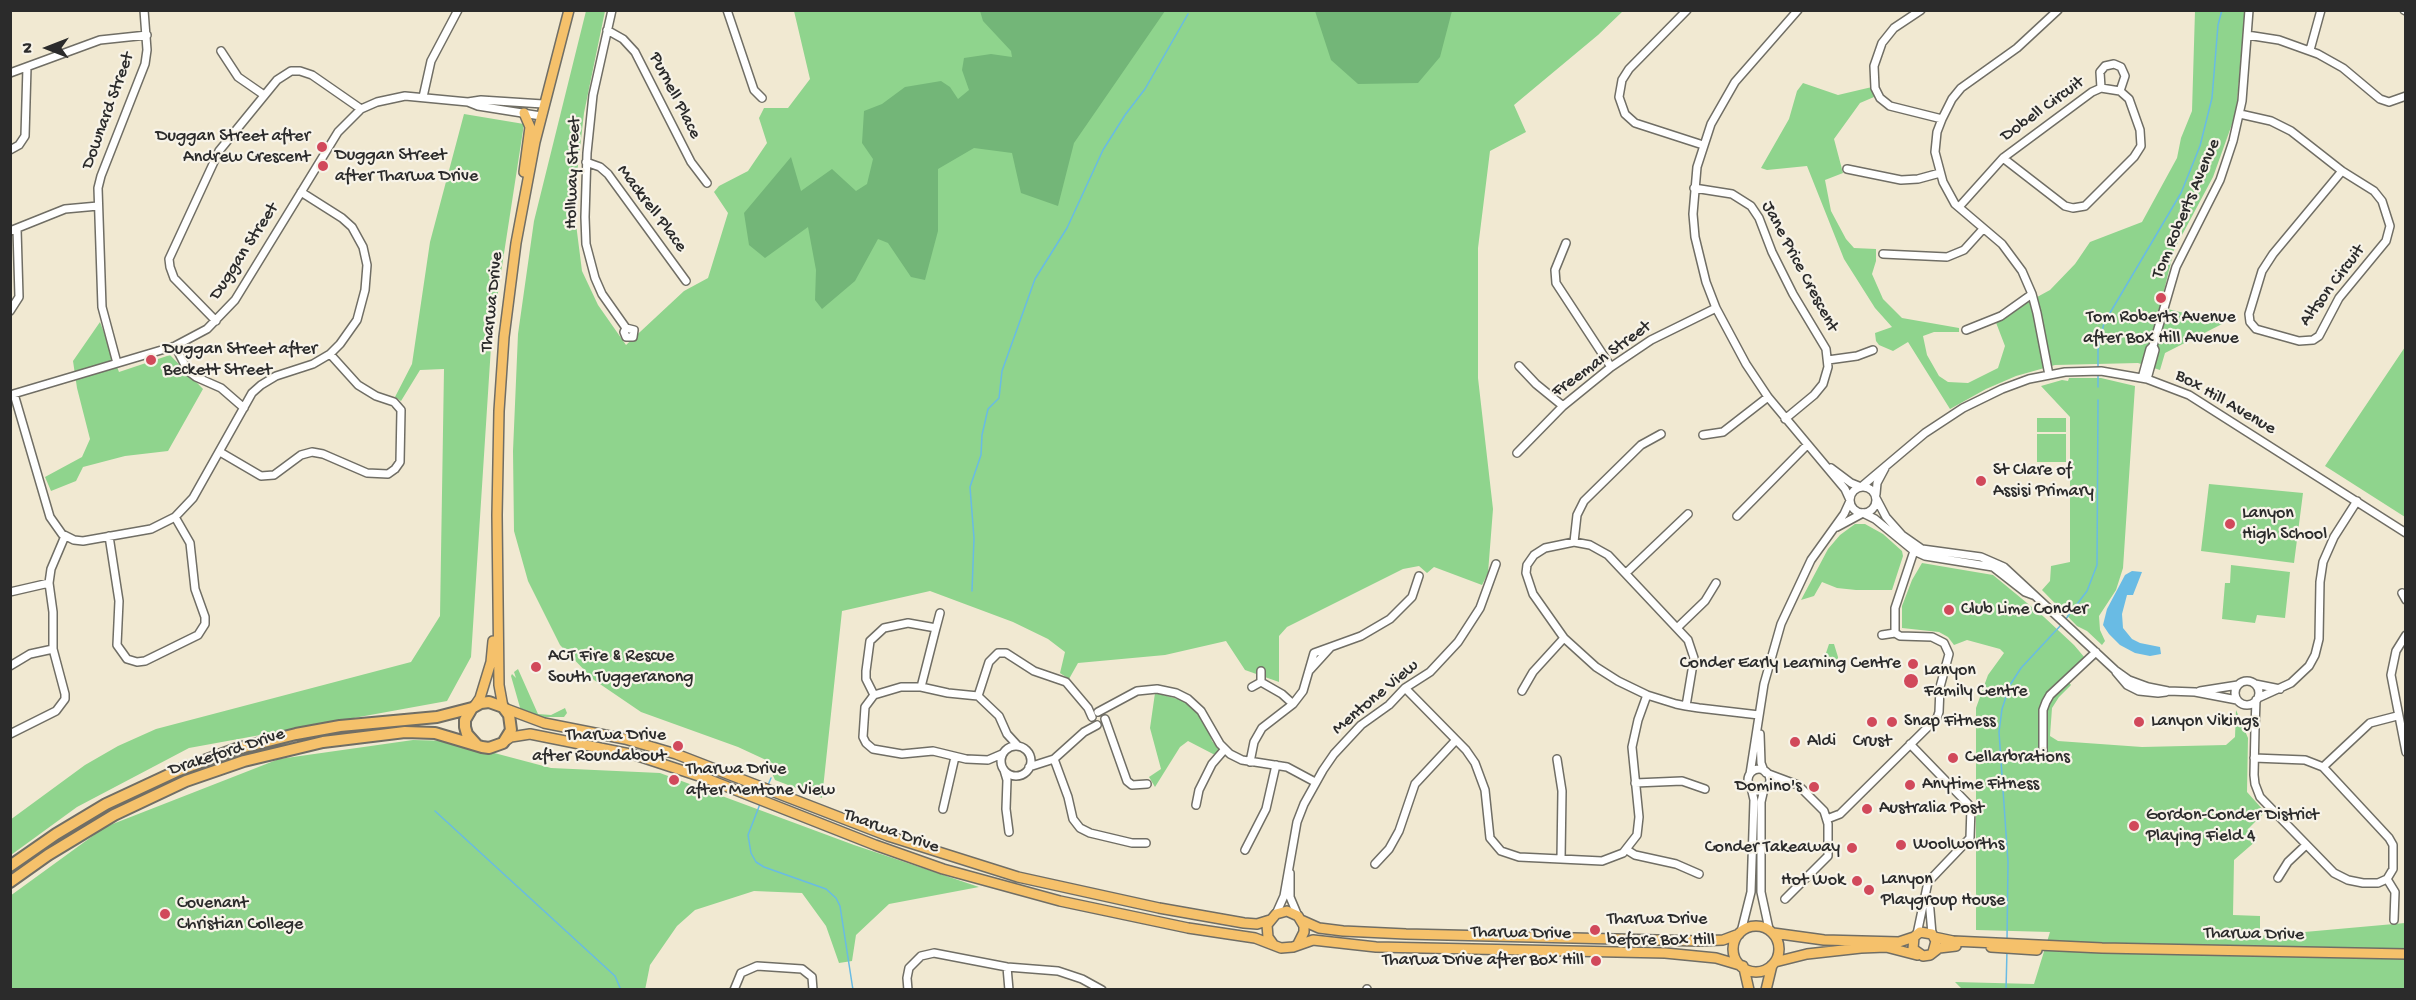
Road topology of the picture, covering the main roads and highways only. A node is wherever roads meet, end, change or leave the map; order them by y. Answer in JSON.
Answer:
{"nodes":[{"id":1,"x":569,"y":10,"type":"edge"},
{"id":2,"x":524,"y":113,"type":"road end"},
{"id":3,"x":526,"y":186,"type":"junction"},
{"id":4,"x":497,"y":602,"type":"junction"},
{"id":5,"x":473,"y":708,"type":"junction"},
{"id":6,"x":504,"y":708,"type":"junction"},
{"id":7,"x":503,"y":743,"type":"junction"},
{"id":8,"x":476,"y":744,"type":"junction"},
{"id":9,"x":10,"y":866,"type":"edge"},
{"id":10,"x":10,"y":882,"type":"edge"},
{"id":11,"x":1273,"y":917,"type":"junction"},
{"id":12,"x":1300,"y":918,"type":"junction"},
{"id":13,"x":1771,"y":931,"type":"junction"},
{"id":14,"x":1740,"y":933,"type":"junction"},
{"id":15,"x":1915,"y":936,"type":"junction"},
{"id":16,"x":1933,"y":936,"type":"junction"},
{"id":17,"x":1298,"y":944,"type":"junction"},
{"id":18,"x":1992,"y":944,"type":"junction"},
{"id":19,"x":1275,"y":946,"type":"junction"},
{"id":20,"x":1934,"y":952,"type":"junction"},
{"id":21,"x":2406,"y":954,"type":"edge"},
{"id":22,"x":1919,"y":955,"type":"junction"},
{"id":23,"x":1773,"y":963,"type":"junction"},
{"id":24,"x":1743,"y":967,"type":"junction"},
{"id":25,"x":1749,"y":990,"type":"edge"},
{"id":26,"x":1766,"y":990,"type":"edge"}],
"edges":[{"from":1,"to":3,"type":"main road","name":"Tharwa Drive"},
{"from":2,"to":3,"type":"main road"},
{"from":3,"to":4,"type":"main road","name":"Tharwa Drive"},
{"from":4,"to":5,"type":"main road","name":"Tharwa Drive"},
{"from":4,"to":6,"type":"main road","name":"Tharwa Drive"},
{"from":5,"to":6,"type":"highway"},
{"from":5,"to":8,"type":"highway"},
{"from":5,"to":9,"type":"highway","name":"Drakeford Drive"},
{"from":6,"to":7,"type":"highway"},
{"from":6,"to":11,"type":"main road","name":"Tharwa Drive"},
{"from":7,"to":8,"type":"highway"},
{"from":7,"to":19,"type":"main road","name":"Tharwa Drive"},
{"from":8,"to":10,"type":"highway","name":"Drakeford Drive"},
{"from":11,"to":12,"type":"main road"},
{"from":11,"to":19,"type":"main road"},
{"from":12,"to":14,"type":"main road","name":"Tharwa Drive"},
{"from":12,"to":17,"type":"main road"},
{"from":13,"to":14,"type":"main road"},
{"from":13,"to":15,"type":"main road"},
{"from":13,"to":23,"type":"main road"},
{"from":14,"to":24,"type":"main road"},
{"from":15,"to":16,"type":"main road"},
{"from":15,"to":22,"type":"main road"},
{"from":16,"to":18,"type":"main road","name":"Tharwa Drive"},
{"from":16,"to":20,"type":"main road"},
{"from":17,"to":19,"type":"main road"},
{"from":17,"to":24,"type":"main road","name":"Tharwa Drive"},
{"from":18,"to":20,"type":"main road","name":"Tharwa Drive"},
{"from":18,"to":21,"type":"main road","name":"Tharwa Drive"},
{"from":20,"to":22,"type":"main road"},
{"from":22,"to":23,"type":"main road"},
{"from":23,"to":24,"type":"main road"},
{"from":23,"to":26,"type":"main road"},
{"from":24,"to":25,"type":"main road"}]}
